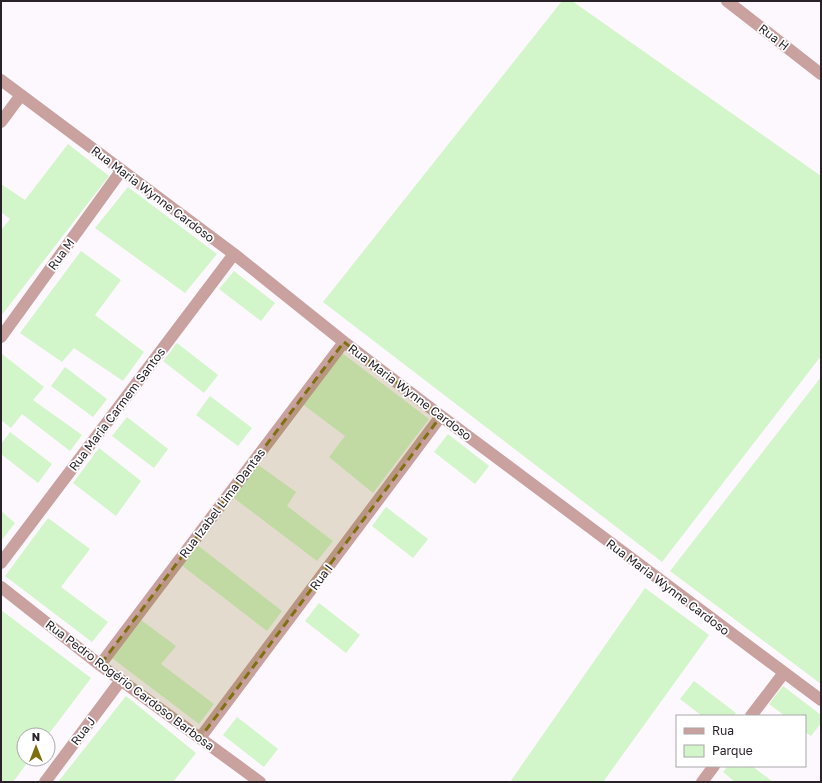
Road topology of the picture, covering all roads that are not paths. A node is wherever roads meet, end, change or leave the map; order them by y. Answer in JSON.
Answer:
{"nodes":[{"id":1,"x":727,"y":1,"type":"edge"},
{"id":2,"x":821,"y":74,"type":"edge"},
{"id":3,"x":1,"y":80,"type":"edge"},
{"id":4,"x":21,"y":95,"type":"junction"},
{"id":5,"x":1,"y":122,"type":"edge"},
{"id":6,"x":121,"y":171,"type":"junction"},
{"id":7,"x":234,"y":254,"type":"junction"},
{"id":8,"x":1,"y":337,"type":"edge"},
{"id":9,"x":344,"y":342,"type":"junction"},
{"id":10,"x":441,"y":416,"type":"junction"},
{"id":11,"x":1,"y":563,"type":"edge"},
{"id":12,"x":1,"y":587,"type":"edge"},
{"id":13,"x":100,"y":665,"type":"junction"},
{"id":14,"x":783,"y":674,"type":"junction"},
{"id":15,"x":122,"y":680,"type":"junction"},
{"id":16,"x":821,"y":700,"type":"edge"},
{"id":17,"x":752,"y":715,"type":"edge"},
{"id":18,"x":200,"y":738,"type":"junction"},
{"id":19,"x":713,"y":767,"type":"edge"},
{"id":20,"x":45,"y":782,"type":"edge"},
{"id":21,"x":260,"y":782,"type":"edge"},
{"id":22,"x":702,"y":782,"type":"edge"}],
"edges":[{"from":1,"to":2,"type":"street","name":"Rua H"},
{"from":3,"to":4,"type":"street","name":"Rua Maria Wynne Cardoso"},
{"from":4,"to":5,"type":"street"},
{"from":4,"to":6,"type":"street","name":"Rua Maria Wynne Cardoso"},
{"from":6,"to":7,"type":"street","name":"Rua Maria Wynne Cardoso"},
{"from":6,"to":8,"type":"street","name":"Rua M"},
{"from":7,"to":9,"type":"street","name":"Rua Maria Wynne Cardoso"},
{"from":7,"to":11,"type":"street","name":"Rua Maria Carmem Santos"},
{"from":9,"to":10,"type":"street","name":"Rua Maria Wynne Cardoso"},
{"from":9,"to":13,"type":"street","name":"Rua Izabel Lima Dantas"},
{"from":10,"to":14,"type":"street","name":"Rua Maria Wynne Cardoso"},
{"from":10,"to":18,"type":"street","name":"Rua I"},
{"from":12,"to":13,"type":"street","name":"Rua Pedro Rogério Cardoso Barbosa"},
{"from":13,"to":15,"type":"street","name":"Rua Pedro Rogério Cardoso Barbosa"},
{"from":14,"to":16,"type":"street","name":"Rua Maria Wynne Cardoso"},
{"from":14,"to":17,"type":"street"},
{"from":15,"to":18,"type":"street","name":"Rua Pedro Rogério Cardoso Barbosa"},
{"from":15,"to":20,"type":"street","name":"Rua J"},
{"from":18,"to":21,"type":"street","name":"Rua Pedro Rogério Cardoso Barbosa"},
{"from":19,"to":22,"type":"street"}]}
